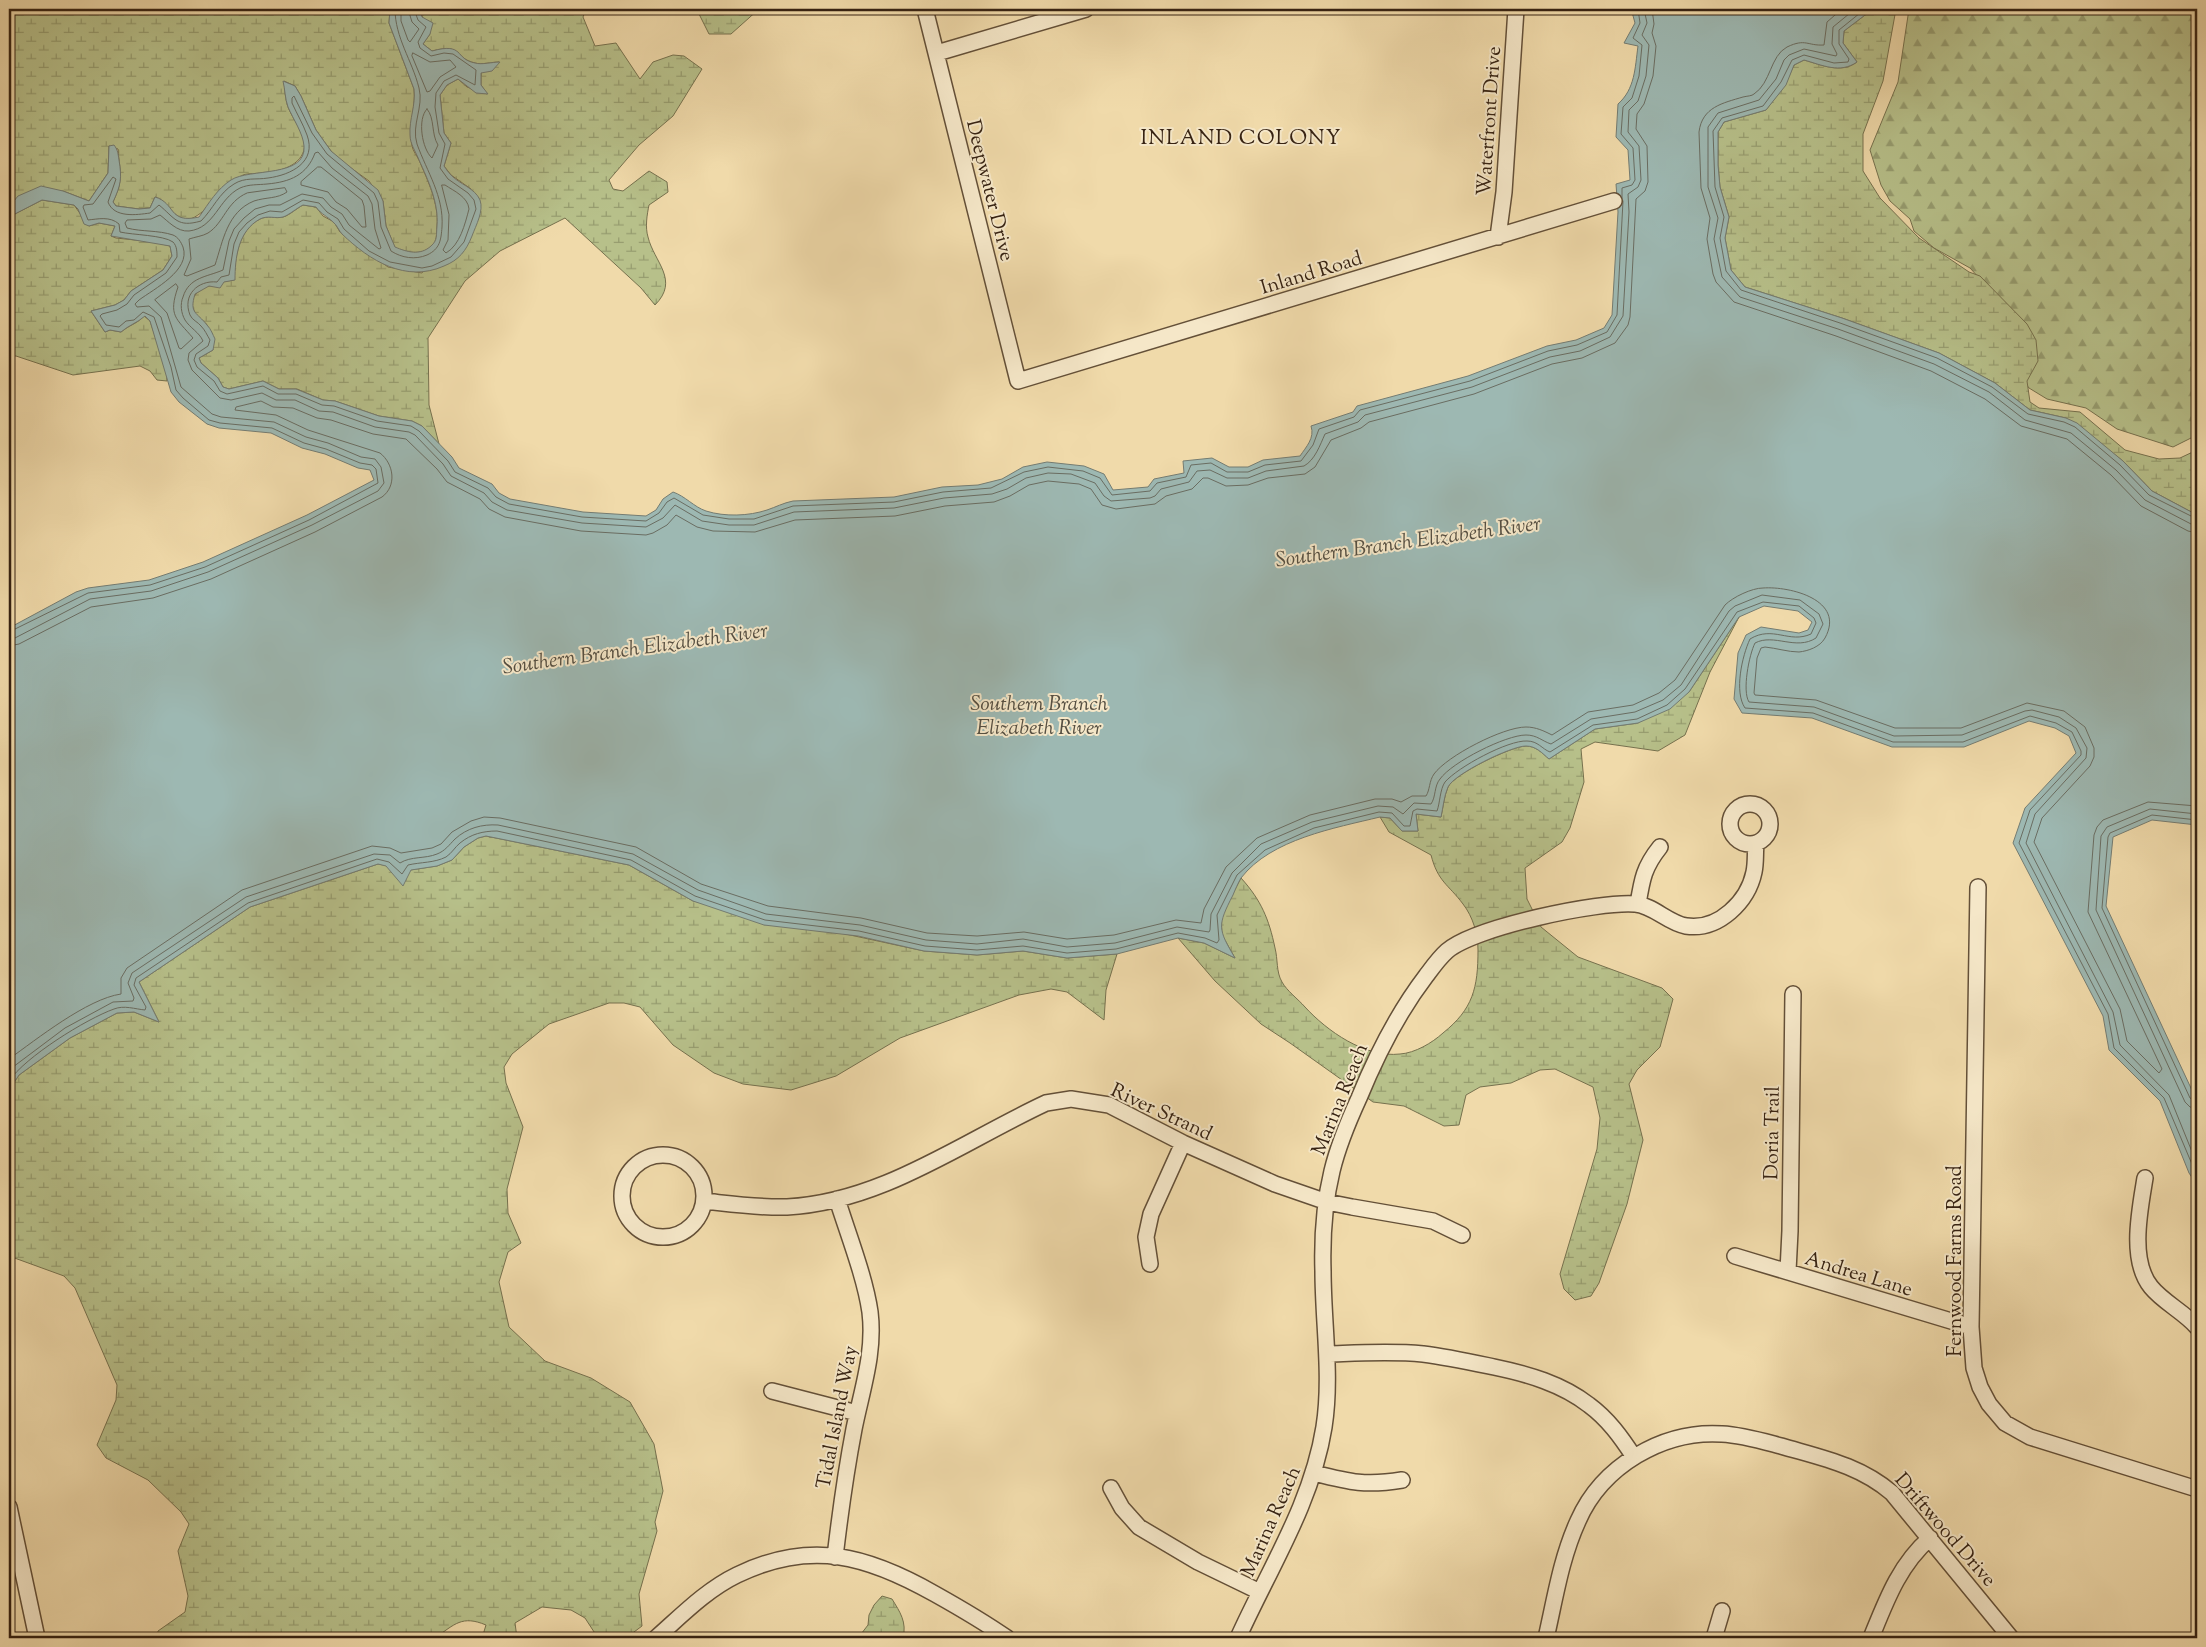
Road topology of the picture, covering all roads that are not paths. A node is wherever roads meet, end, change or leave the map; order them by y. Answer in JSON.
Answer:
{"nodes":[{"id":1,"x":926,"y":9,"type":"edge"},
{"id":2,"x":1086,"y":9,"type":"edge"},
{"id":3,"x":1516,"y":9,"type":"edge"},
{"id":4,"x":936,"y":53,"type":"junction"},
{"id":5,"x":1614,"y":202,"type":"dead end"},
{"id":6,"x":1498,"y":237,"type":"junction"},
{"id":7,"x":1018,"y":381,"type":"joint"},
{"id":8,"x":1756,"y":844,"type":"dead end"},
{"id":9,"x":1660,"y":848,"type":"dead end"},
{"id":10,"x":1978,"y":887,"type":"dead end"},
{"id":11,"x":1638,"y":904,"type":"junction"},
{"id":12,"x":1793,"y":994,"type":"dead end"},
{"id":13,"x":1183,"y":1143,"type":"junction"},
{"id":14,"x":2146,"y":1178,"type":"dead end"},
{"id":15,"x":837,"y":1199,"type":"junction"},
{"id":16,"x":704,"y":1201,"type":"junction"},
{"id":17,"x":1327,"y":1202,"type":"junction"},
{"id":18,"x":1462,"y":1235,"type":"dead end"},
{"id":19,"x":1735,"y":1256,"type":"dead end"},
{"id":20,"x":1150,"y":1264,"type":"dead end"},
{"id":21,"x":1788,"y":1272,"type":"junction"},
{"id":22,"x":1971,"y":1327,"type":"junction"},
{"id":23,"x":2197,"y":1327,"type":"edge"},
{"id":24,"x":1327,"y":1354,"type":"junction"},
{"id":25,"x":772,"y":1391,"type":"dead end"},
{"id":26,"x":858,"y":1413,"type":"junction"},
{"id":27,"x":1634,"y":1457,"type":"junction"},
{"id":28,"x":1314,"y":1473,"type":"junction"},
{"id":29,"x":1402,"y":1480,"type":"dead end"},
{"id":30,"x":1111,"y":1488,"type":"dead end"},
{"id":31,"x":2197,"y":1489,"type":"edge"},
{"id":32,"x":9,"y":1508,"type":"edge"},
{"id":33,"x":1930,"y":1538,"type":"junction"},
{"id":34,"x":835,"y":1557,"type":"junction"},
{"id":35,"x":1260,"y":1592,"type":"junction"},
{"id":36,"x":1722,"y":1611,"type":"dead end"},
{"id":37,"x":37,"y":1638,"type":"edge"},
{"id":38,"x":656,"y":1638,"type":"edge"},
{"id":39,"x":1007,"y":1638,"type":"edge"},
{"id":40,"x":1238,"y":1638,"type":"edge"},
{"id":41,"x":1546,"y":1638,"type":"edge"},
{"id":42,"x":1714,"y":1638,"type":"edge"},
{"id":43,"x":1871,"y":1638,"type":"edge"},
{"id":44,"x":2011,"y":1638,"type":"edge"}],
"edges":[{"from":1,"to":4,"type":"street","name":"Deepwater Drive"},
{"from":2,"to":4,"type":"street"},
{"from":3,"to":6,"type":"street","name":"Waterfront Drive"},
{"from":4,"to":7,"type":"street","name":"Deepwater Drive"},
{"from":5,"to":6,"type":"street","name":"Inland Road"},
{"from":6,"to":7,"type":"street","name":"Inland Road"},
{"from":8,"to":11,"type":"street"},
{"from":9,"to":11,"type":"street"},
{"from":10,"to":22,"type":"street","name":"Fernwood Farms Road"},
{"from":11,"to":17,"type":"street","name":"Marina Reach"},
{"from":12,"to":21,"type":"street","name":"Doria Trail"},
{"from":13,"to":15,"type":"street","name":"River Strand"},
{"from":13,"to":17,"type":"street","name":"River Strand"},
{"from":13,"to":20,"type":"street"},
{"from":14,"to":23,"type":"street"},
{"from":15,"to":16,"type":"street","name":"River Strand"},
{"from":15,"to":26,"type":"street","name":"Tidal Island Way"},
{"from":16,"to":16,"type":"street"},
{"from":17,"to":18,"type":"street","name":"River Strand"},
{"from":17,"to":24,"type":"street","name":"Marina Reach"},
{"from":19,"to":21,"type":"street","name":"Andrea Lane"},
{"from":21,"to":22,"type":"street","name":"Andrea Lane"},
{"from":22,"to":31,"type":"street","name":"Fernwood Farms Road"},
{"from":24,"to":27,"type":"street"},
{"from":24,"to":28,"type":"street","name":"Marina Reach"},
{"from":25,"to":26,"type":"street"},
{"from":26,"to":34,"type":"street","name":"Tidal Island Way"},
{"from":27,"to":33,"type":"street","name":"Driftwood Drive"},
{"from":27,"to":41,"type":"street","name":"Driftwood Drive"},
{"from":28,"to":29,"type":"street"},
{"from":28,"to":35,"type":"street","name":"Marina Reach"},
{"from":30,"to":35,"type":"street"},
{"from":32,"to":37,"type":"street"},
{"from":33,"to":43,"type":"street"},
{"from":33,"to":44,"type":"street","name":"Driftwood Drive"},
{"from":34,"to":38,"type":"street"},
{"from":34,"to":39,"type":"street"},
{"from":35,"to":40,"type":"street","name":"Marina Reach"},
{"from":36,"to":42,"type":"street"}]}
